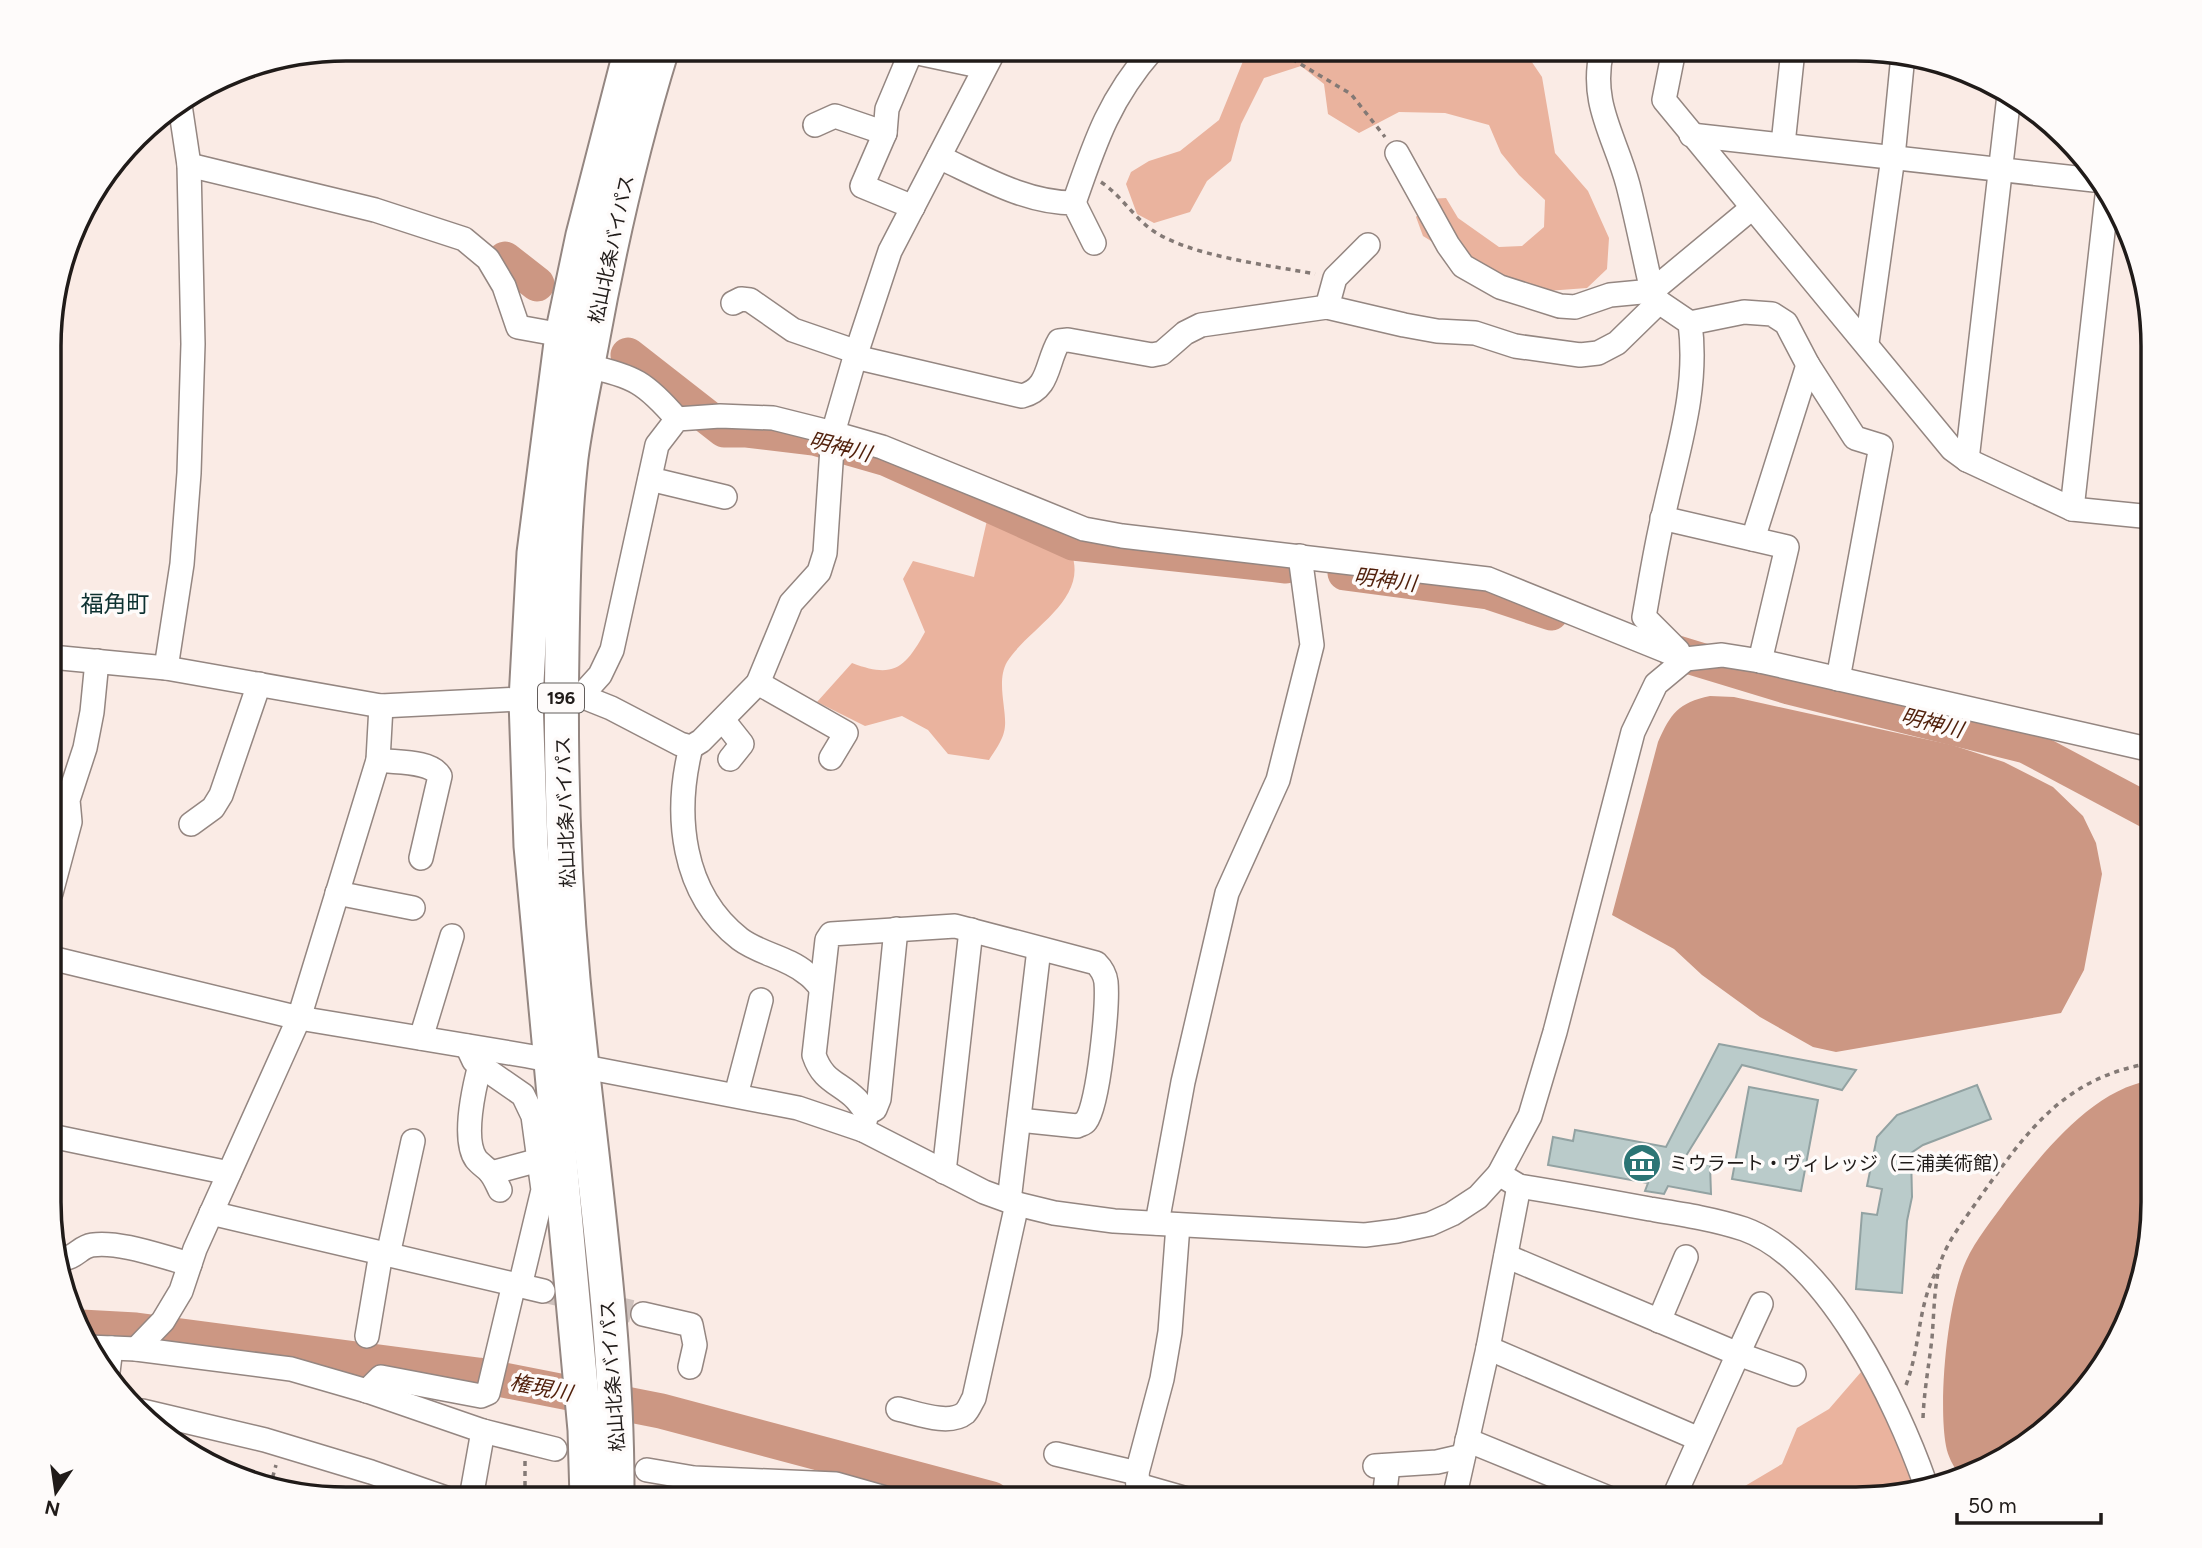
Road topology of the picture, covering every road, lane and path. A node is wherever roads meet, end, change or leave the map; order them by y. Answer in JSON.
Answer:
{"nodes":[{"id":1,"x":628,"y":61,"type":"edge"},
{"id":2,"x":658,"y":61,"type":"edge"},
{"id":3,"x":902,"y":61,"type":"edge"},
{"id":4,"x":987,"y":61,"type":"edge"},
{"id":5,"x":1143,"y":61,"type":"edge"},
{"id":6,"x":1296,"y":61,"type":"edge"},
{"id":7,"x":1599,"y":61,"type":"edge"},
{"id":8,"x":1672,"y":61,"type":"edge"},
{"id":9,"x":1792,"y":61,"type":"edge"},
{"id":10,"x":1902,"y":65,"type":"edge"},
{"id":11,"x":2008,"y":105,"type":"edge"},
{"id":12,"x":181,"y":114,"type":"edge"},
{"id":13,"x":815,"y":125,"type":"dead end"},
{"id":14,"x":885,"y":133,"type":"junction"},
{"id":15,"x":1691,"y":135,"type":"junction"},
{"id":16,"x":1783,"y":144,"type":"junction"},
{"id":17,"x":1397,"y":152,"type":"joint"},
{"id":18,"x":939,"y":157,"type":"junction"},
{"id":19,"x":1893,"y":157,"type":"junction"},
{"id":20,"x":189,"y":165,"type":"junction"},
{"id":21,"x":2001,"y":169,"type":"junction"},
{"id":22,"x":1085,"y":173,"type":"junction"},
{"id":23,"x":2086,"y":179,"type":"edge"},
{"id":24,"x":1074,"y":203,"type":"junction"},
{"id":25,"x":913,"y":208,"type":"junction"},
{"id":26,"x":1752,"y":208,"type":"junction"},
{"id":27,"x":2106,"y":209,"type":"edge"},
{"id":28,"x":1094,"y":243,"type":"dead end"},
{"id":29,"x":1368,"y":245,"type":"dead end"},
{"id":30,"x":1335,"y":278,"type":"junction"},
{"id":31,"x":1656,"y":296,"type":"junction"},
{"id":32,"x":733,"y":303,"type":"dead end"},
{"id":33,"x":1327,"y":307,"type":"junction"},
{"id":34,"x":1690,"y":323,"type":"junction"},
{"id":35,"x":562,"y":335,"type":"junction"},
{"id":36,"x":1867,"y":343,"type":"junction"},
{"id":37,"x":856,"y":354,"type":"junction"},
{"id":38,"x":1808,"y":365,"type":"junction"},
{"id":39,"x":587,"y":366,"type":"junction"},
{"id":40,"x":687,"y":419,"type":"junction"},
{"id":41,"x":833,"y":433,"type":"junction"},
{"id":42,"x":1967,"y":460,"type":"junction"},
{"id":43,"x":650,"y":479,"type":"junction"},
{"id":44,"x":725,"y":497,"type":"dead end"},
{"id":45,"x":2071,"y":509,"type":"junction"},
{"id":46,"x":2141,"y":516,"type":"edge"},
{"id":47,"x":1662,"y":518,"type":"junction"},
{"id":48,"x":1754,"y":539,"type":"junction"},
{"id":49,"x":1300,"y":556,"type":"junction"},
{"id":50,"x":61,"y":657,"type":"edge"},
{"id":51,"x":1686,"y":659,"type":"junction"},
{"id":52,"x":97,"y":661,"type":"junction"},
{"id":53,"x":1760,"y":661,"type":"junction"},
{"id":54,"x":166,"y":668,"type":"junction"},
{"id":55,"x":1838,"y":679,"type":"junction"},
{"id":56,"x":758,"y":682,"type":"junction"},
{"id":57,"x":260,"y":684,"type":"junction"},
{"id":58,"x":571,"y":697,"type":"junction"},
{"id":59,"x":526,"y":700,"type":"junction"},
{"id":60,"x":381,"y":706,"type":"junction"},
{"id":61,"x":723,"y":720,"type":"junction"},
{"id":62,"x":691,"y":747,"type":"junction"},
{"id":63,"x":2141,"y":748,"type":"edge"},
{"id":64,"x":831,"y":758,"type":"dead end"},
{"id":65,"x":730,"y":759,"type":"dead end"},
{"id":66,"x":378,"y":760,"type":"junction"},
{"id":67,"x":191,"y":824,"type":"dead end"},
{"id":68,"x":61,"y":855,"type":"edge"},
{"id":69,"x":421,"y":858,"type":"dead end"},
{"id":70,"x":337,"y":892,"type":"junction"},
{"id":71,"x":413,"y":908,"type":"dead end"},
{"id":72,"x":896,"y":929,"type":"junction"},
{"id":73,"x":971,"y":930,"type":"junction"},
{"id":74,"x":452,"y":936,"type":"dead end"},
{"id":75,"x":1039,"y":949,"type":"junction"},
{"id":76,"x":61,"y":960,"type":"edge"},
{"id":77,"x":821,"y":988,"type":"junction"},
{"id":78,"x":762,"y":1000,"type":"dead end"},
{"id":79,"x":299,"y":1018,"type":"junction"},
{"id":80,"x":421,"y":1038,"type":"junction"},
{"id":81,"x":474,"y":1055,"type":"junction"},
{"id":82,"x":567,"y":1063,"type":"junction"},
{"id":83,"x":2141,"y":1065,"type":"edge"},
{"id":84,"x":736,"y":1095,"type":"junction"},
{"id":85,"x":1019,"y":1120,"type":"junction"},
{"id":86,"x":865,"y":1121,"type":"junction"},
{"id":87,"x":61,"y":1138,"type":"edge"},
{"id":88,"x":413,"y":1141,"type":"dead end"},
{"id":89,"x":539,"y":1160,"type":"junction"},
{"id":90,"x":944,"y":1171,"type":"junction"},
{"id":91,"x":229,"y":1173,"type":"junction"},
{"id":92,"x":1499,"y":1174,"type":"junction"},
{"id":93,"x":1519,"y":1186,"type":"junction"},
{"id":94,"x":1013,"y":1203,"type":"junction"},
{"id":95,"x":211,"y":1213,"type":"junction"},
{"id":96,"x":1168,"y":1224,"type":"junction"},
{"id":97,"x":384,"y":1254,"type":"junction"},
{"id":98,"x":1506,"y":1256,"type":"junction"},
{"id":99,"x":1685,"y":1257,"type":"dead end"},
{"id":100,"x":68,"y":1259,"type":"edge"},
{"id":101,"x":1940,"y":1263,"type":"junction"},
{"id":102,"x":190,"y":1264,"type":"junction"},
{"id":103,"x":517,"y":1285,"type":"junction"},
{"id":104,"x":543,"y":1291,"type":"tunnel mouth"},
{"id":105,"x":1761,"y":1304,"type":"dead end"},
{"id":106,"x":643,"y":1314,"type":"tunnel mouth"},
{"id":107,"x":1659,"y":1321,"type":"junction"},
{"id":108,"x":366,"y":1336,"type":"dead end"},
{"id":109,"x":139,"y":1346,"type":"junction"},
{"id":110,"x":101,"y":1348,"type":"edge"},
{"id":111,"x":111,"y":1348,"type":"junction"},
{"id":112,"x":1488,"y":1348,"type":"junction"},
{"id":113,"x":1738,"y":1354,"type":"junction"},
{"id":114,"x":109,"y":1361,"type":"edge"},
{"id":115,"x":690,"y":1367,"type":"dead end"},
{"id":116,"x":1794,"y":1374,"type":"dead end"},
{"id":117,"x":367,"y":1391,"type":"junction"},
{"id":118,"x":1893,"y":1404,"type":"junction"},
{"id":119,"x":898,"y":1409,"type":"dead end"},
{"id":120,"x":155,"y":1413,"type":"edge"},
{"id":121,"x":1923,"y":1420,"type":"dead end"},
{"id":122,"x":483,"y":1431,"type":"junction"},
{"id":123,"x":1699,"y":1439,"type":"junction"},
{"id":124,"x":524,"y":1441,"type":"junction"},
{"id":125,"x":1465,"y":1448,"type":"junction"},
{"id":126,"x":555,"y":1449,"type":"dead end"},
{"id":127,"x":1056,"y":1454,"type":"dead end"},
{"id":128,"x":647,"y":1470,"type":"dead end"},
{"id":129,"x":1923,"y":1478,"type":"edge"},
{"id":130,"x":1138,"y":1485,"type":"edge"},
{"id":131,"x":414,"y":1487,"type":"edge"},
{"id":132,"x":473,"y":1487,"type":"edge"},
{"id":133,"x":525,"y":1487,"type":"edge"},
{"id":134,"x":587,"y":1487,"type":"edge"},
{"id":135,"x":617,"y":1487,"type":"edge"},
{"id":136,"x":847,"y":1487,"type":"edge"},
{"id":137,"x":1383,"y":1487,"type":"edge"},
{"id":138,"x":1457,"y":1487,"type":"edge"},
{"id":139,"x":1555,"y":1487,"type":"edge"},
{"id":140,"x":1678,"y":1487,"type":"edge"}],
"edges":[{"from":1,"to":35,"type":"highway","name":"松山北条バイパス","number":"196"},
{"from":2,"to":39,"type":"highway","name":"松山北条バイパス","number":"196"},
{"from":3,"to":14,"type":"street"},
{"from":4,"to":18,"type":"street"},
{"from":5,"to":22,"type":"street"},
{"from":6,"to":17,"type":"path"},
{"from":7,"to":31,"type":"street"},
{"from":8,"to":15,"type":"street"},
{"from":9,"to":16,"type":"street"},
{"from":10,"to":19,"type":"street"},
{"from":11,"to":21,"type":"street"},
{"from":12,"to":20,"type":"street"},
{"from":13,"to":14,"type":"street"},
{"from":14,"to":25,"type":"street"},
{"from":15,"to":16,"type":"street"},
{"from":15,"to":26,"type":"street"},
{"from":16,"to":19,"type":"street"},
{"from":17,"to":31,"type":"street"},
{"from":18,"to":24,"type":"street"},
{"from":18,"to":25,"type":"street"},
{"from":19,"to":21,"type":"street"},
{"from":19,"to":36,"type":"street"},
{"from":20,"to":35,"type":"street"},
{"from":20,"to":54,"type":"street"},
{"from":21,"to":23,"type":"street"},
{"from":21,"to":42,"type":"street"},
{"from":22,"to":24,"type":"street"},
{"from":22,"to":30,"type":"path"},
{"from":24,"to":28,"type":"street"},
{"from":25,"to":37,"type":"street"},
{"from":26,"to":31,"type":"street"},
{"from":26,"to":36,"type":"street"},
{"from":27,"to":45,"type":"street"},
{"from":29,"to":30,"type":"street"},
{"from":30,"to":33,"type":"street"},
{"from":31,"to":33,"type":"street"},
{"from":31,"to":34,"type":"street"},
{"from":32,"to":37,"type":"street"},
{"from":33,"to":37,"type":"street"},
{"from":34,"to":38,"type":"street"},
{"from":34,"to":47,"type":"street"},
{"from":35,"to":59,"type":"highway","name":"松山北条バイパス","number":"196"},
{"from":36,"to":42,"type":"street"},
{"from":37,"to":41,"type":"street"},
{"from":38,"to":48,"type":"street"},
{"from":38,"to":55,"type":"street"},
{"from":39,"to":40,"type":"street"},
{"from":39,"to":58,"type":"highway","name":"松山北条バイパス","number":"196"},
{"from":40,"to":41,"type":"street"},
{"from":40,"to":43,"type":"street"},
{"from":41,"to":49,"type":"street"},
{"from":41,"to":56,"type":"street"},
{"from":42,"to":45,"type":"street"},
{"from":43,"to":44,"type":"street"},
{"from":43,"to":58,"type":"street"},
{"from":45,"to":46,"type":"street"},
{"from":47,"to":48,"type":"street"},
{"from":47,"to":51,"type":"street"},
{"from":48,"to":53,"type":"street"},
{"from":49,"to":51,"type":"street"},
{"from":49,"to":96,"type":"street"},
{"from":50,"to":52,"type":"street"},
{"from":51,"to":53,"type":"street"},
{"from":51,"to":92,"type":"street"},
{"from":52,"to":54,"type":"street"},
{"from":52,"to":68,"type":"street"},
{"from":53,"to":55,"type":"street"},
{"from":54,"to":57,"type":"street"},
{"from":55,"to":63,"type":"street"},
{"from":56,"to":61,"type":"street"},
{"from":56,"to":64,"type":"street"},
{"from":57,"to":60,"type":"street"},
{"from":57,"to":67,"type":"street"},
{"from":58,"to":59,"type":"street"},
{"from":58,"to":62,"type":"street"},
{"from":58,"to":82,"type":"highway","name":"松山北条バイパス","number":"196"},
{"from":59,"to":60,"type":"street"},
{"from":59,"to":82,"type":"highway","name":"松山北条バイパス","number":"196"},
{"from":60,"to":66,"type":"street"},
{"from":61,"to":62,"type":"street"},
{"from":61,"to":65,"type":"street"},
{"from":62,"to":77,"type":"street"},
{"from":66,"to":69,"type":"street"},
{"from":66,"to":70,"type":"street"},
{"from":70,"to":71,"type":"street"},
{"from":70,"to":79,"type":"street"},
{"from":72,"to":73,"type":"street"},
{"from":72,"to":77,"type":"street"},
{"from":72,"to":86,"type":"street"},
{"from":73,"to":75,"type":"street"},
{"from":73,"to":90,"type":"street"},
{"from":74,"to":80,"type":"street"},
{"from":75,"to":85,"type":"street"},
{"from":75,"to":85,"type":"street"},
{"from":76,"to":79,"type":"street"},
{"from":77,"to":86,"type":"street"},
{"from":78,"to":84,"type":"street"},
{"from":79,"to":80,"type":"street"},
{"from":79,"to":91,"type":"street"},
{"from":80,"to":81,"type":"street"},
{"from":81,"to":82,"type":"street"},
{"from":81,"to":89,"type":"street"},
{"from":81,"to":89,"type":"street"},
{"from":82,"to":84,"type":"street"},
{"from":82,"to":134,"type":"highway","name":"松山北条バイパス","number":"196"},
{"from":82,"to":135,"type":"highway","name":"松山北条バイパス","number":"196"},
{"from":83,"to":101,"type":"path"},
{"from":84,"to":86,"type":"street"},
{"from":85,"to":94,"type":"street"},
{"from":86,"to":90,"type":"street"},
{"from":87,"to":91,"type":"street"},
{"from":88,"to":97,"type":"street"},
{"from":89,"to":103,"type":"street"},
{"from":90,"to":94,"type":"street"},
{"from":91,"to":95,"type":"street"},
{"from":92,"to":93,"type":"street"},
{"from":92,"to":96,"type":"street"},
{"from":93,"to":98,"type":"street"},
{"from":93,"to":118,"type":"street"},
{"from":94,"to":96,"type":"street"},
{"from":94,"to":119,"type":"street"},
{"from":95,"to":97,"type":"street"},
{"from":95,"to":102,"type":"street"},
{"from":96,"to":130,"type":"street"},
{"from":97,"to":103,"type":"street"},
{"from":97,"to":108,"type":"street"},
{"from":98,"to":107,"type":"street"},
{"from":98,"to":112,"type":"street"},
{"from":99,"to":107,"type":"street"},
{"from":100,"to":102,"type":"street"},
{"from":101,"to":118,"type":"path"},
{"from":101,"to":121,"type":"path"},
{"from":102,"to":109,"type":"street"},
{"from":103,"to":104,"type":"street"},
{"from":103,"to":117,"type":"street"},
{"from":105,"to":113,"type":"street"},
{"from":106,"to":115,"type":"street"},
{"from":107,"to":113,"type":"street"},
{"from":109,"to":111,"type":"street"},
{"from":109,"to":117,"type":"street"},
{"from":110,"to":111,"type":"street"},
{"from":111,"to":114,"type":"street"},
{"from":112,"to":123,"type":"street"},
{"from":112,"to":125,"type":"street"},
{"from":113,"to":116,"type":"street"},
{"from":113,"to":123,"type":"street"},
{"from":117,"to":122,"type":"street"},
{"from":118,"to":129,"type":"street"},
{"from":120,"to":131,"type":"street"},
{"from":122,"to":124,"type":"street"},
{"from":122,"to":132,"type":"street"},
{"from":123,"to":140,"type":"street"},
{"from":124,"to":126,"type":"street"},
{"from":124,"to":133,"type":"path"},
{"from":125,"to":137,"type":"street"},
{"from":125,"to":138,"type":"street"},
{"from":125,"to":139,"type":"street"},
{"from":127,"to":130,"type":"street"},
{"from":128,"to":136,"type":"street"}]}
